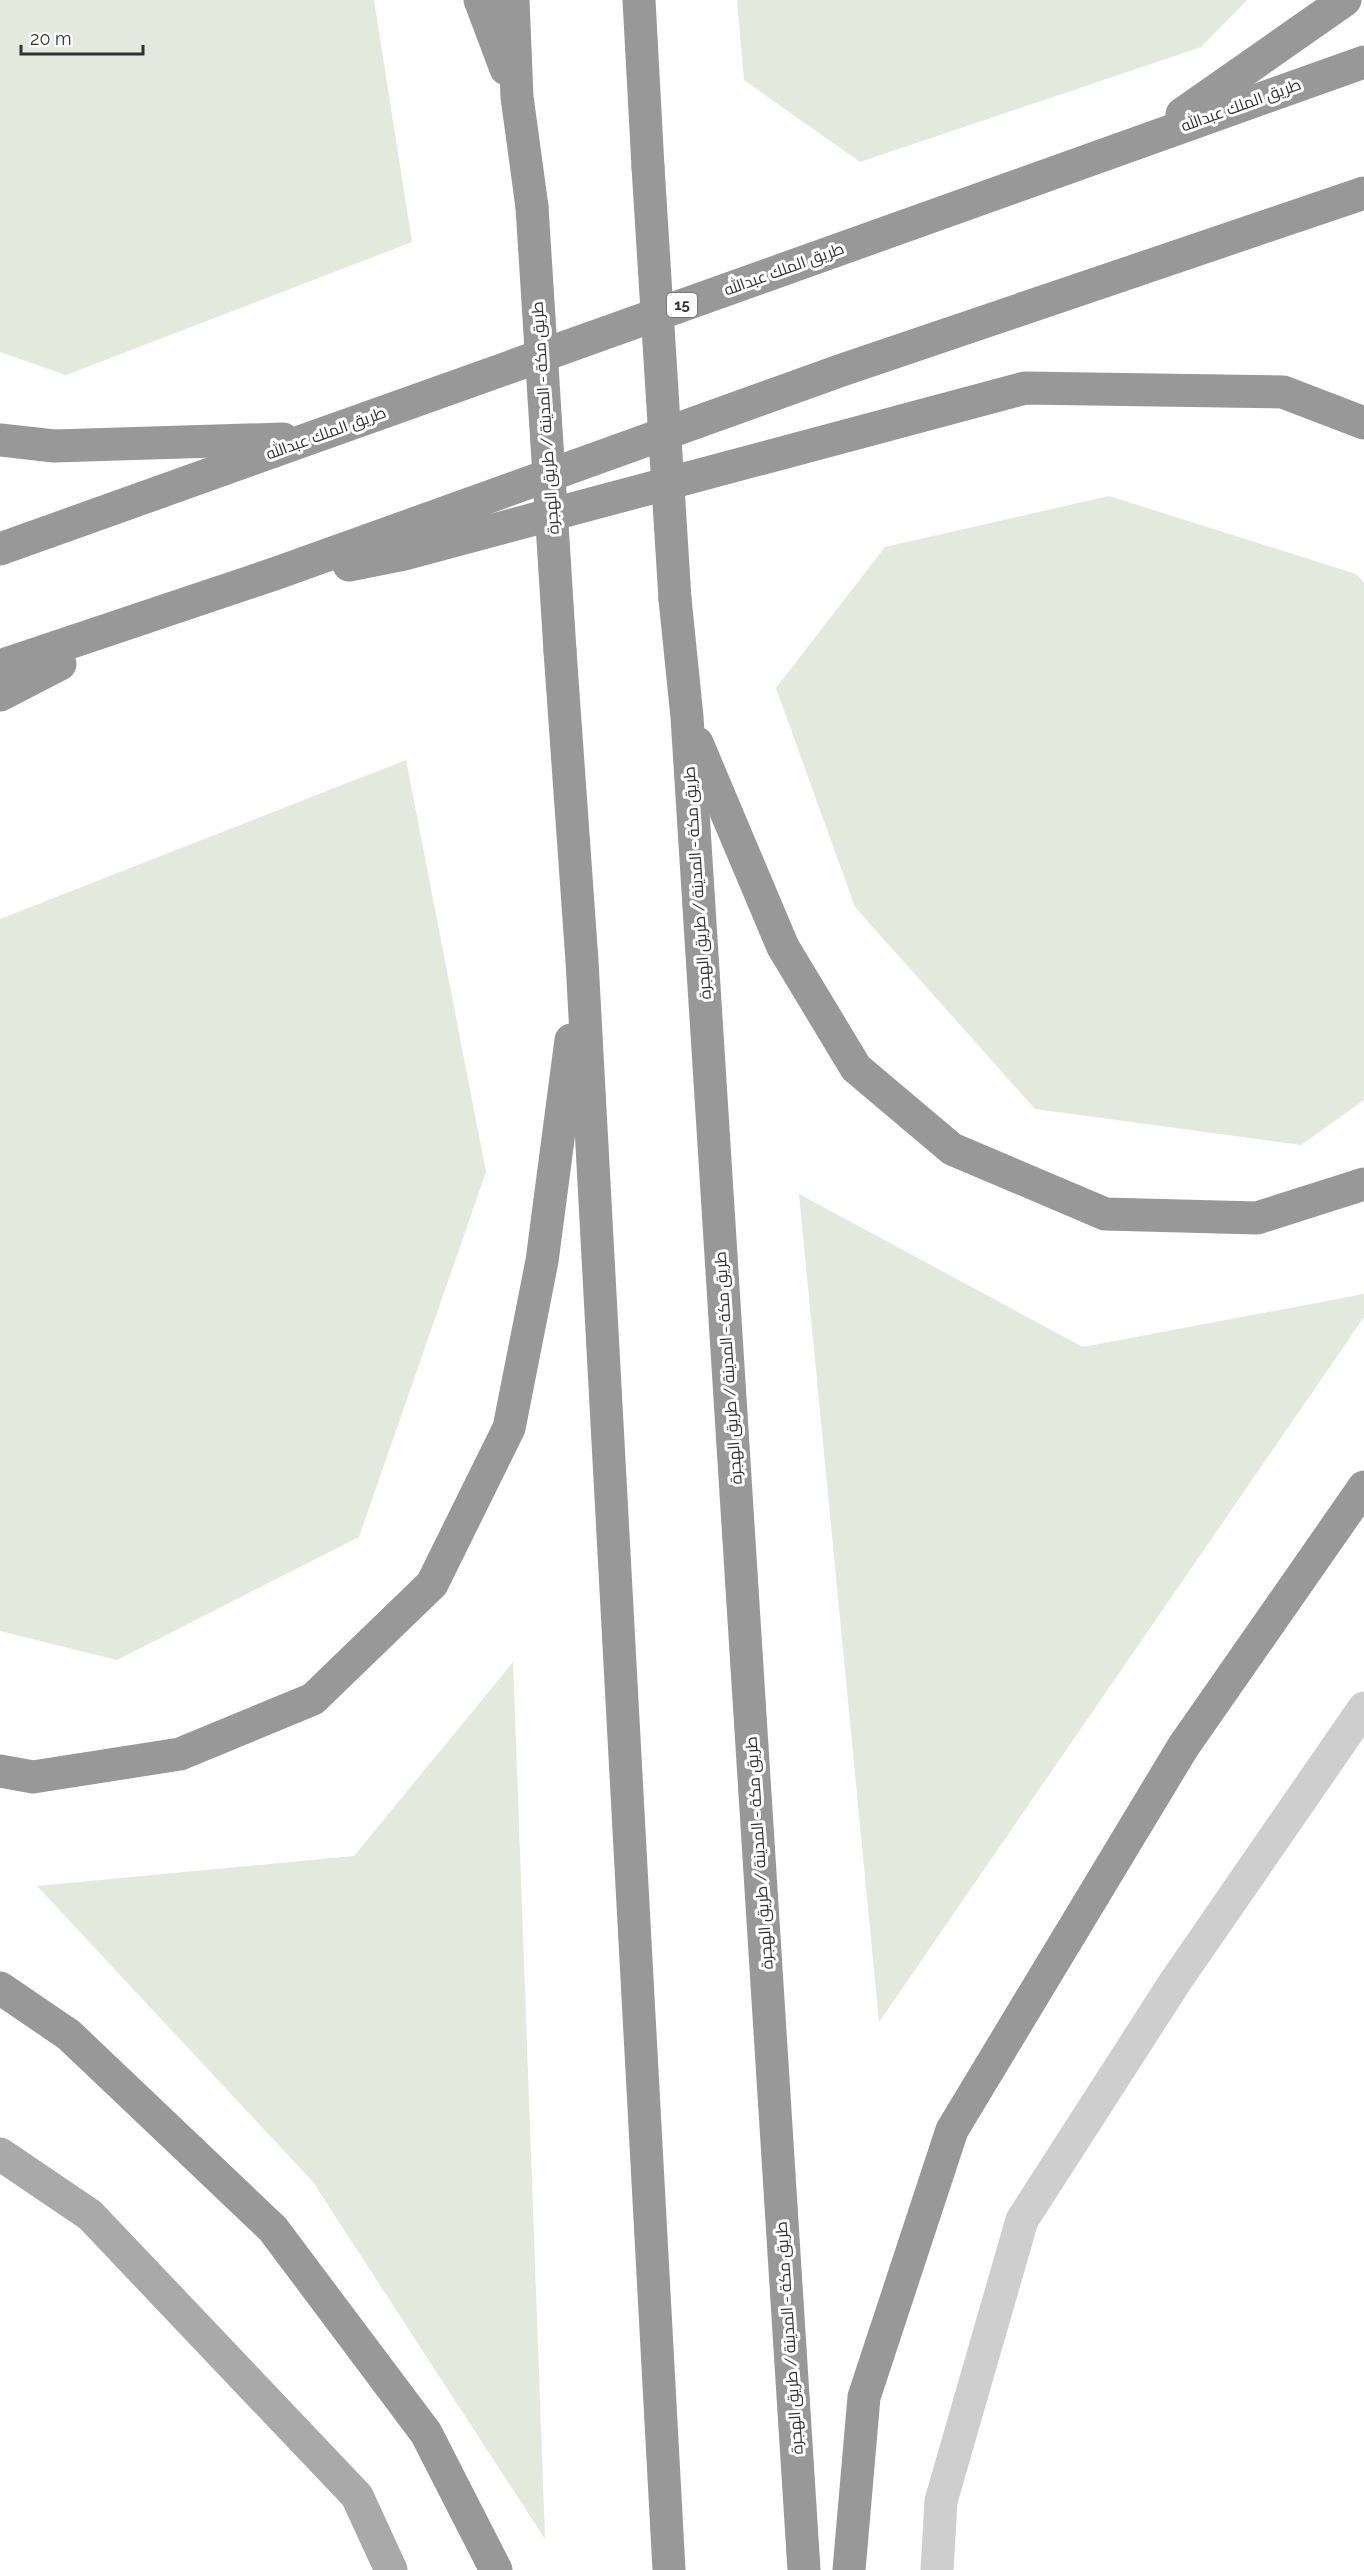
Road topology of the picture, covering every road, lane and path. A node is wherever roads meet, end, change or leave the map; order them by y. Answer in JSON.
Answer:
{"nodes":[{"id":1,"x":480,"y":0,"type":"edge"},
{"id":2,"x":513,"y":0,"type":"edge"},
{"id":3,"x":639,"y":0,"type":"edge"},
{"id":4,"x":1345,"y":0,"type":"edge"},
{"id":5,"x":1364,"y":62,"type":"edge"},
{"id":6,"x":517,"y":97,"type":"junction"},
{"id":7,"x":1148,"y":139,"type":"junction"},
{"id":8,"x":1364,"y":193,"type":"edge"},
{"id":9,"x":1364,"y":423,"type":"edge"},
{"id":10,"x":311,"y":438,"type":"junction"},
{"id":11,"x":0,"y":440,"type":"edge"},
{"id":12,"x":0,"y":549,"type":"edge"},
{"id":13,"x":215,"y":594,"type":"junction"},
{"id":14,"x":173,"y":608,"type":"junction"},
{"id":15,"x":0,"y":666,"type":"edge"},
{"id":16,"x":0,"y":695,"type":"edge"},
{"id":17,"x":687,"y":717,"type":"junction"},
{"id":18,"x":582,"y":961,"type":"junction"},
{"id":19,"x":1364,"y":1184,"type":"edge"},
{"id":20,"x":1364,"y":1487,"type":"edge"},
{"id":21,"x":1364,"y":1708,"type":"edge"},
{"id":22,"x":0,"y":1771,"type":"edge"},
{"id":23,"x":0,"y":1988,"type":"edge"},
{"id":24,"x":0,"y":2154,"type":"edge"},
{"id":25,"x":391,"y":2570,"type":"edge"},
{"id":26,"x":496,"y":2570,"type":"edge"},
{"id":27,"x":669,"y":2570,"type":"edge"},
{"id":28,"x":804,"y":2570,"type":"edge"},
{"id":29,"x":849,"y":2570,"type":"edge"},
{"id":30,"x":937,"y":2570,"type":"edge"}],
"edges":[{"from":1,"to":6,"type":"highway"},
{"from":2,"to":6,"type":"highway"},
{"from":3,"to":17,"type":"highway","name":"طريق مكة - المدينة / طريق الهجرة","bridge":true},
{"from":4,"to":7,"type":"highway"},
{"from":5,"to":7,"type":"highway","name":"طريق الملك عبدالله","number":"15"},
{"from":6,"to":18,"type":"highway","name":"طريق مكة - المدينة / طريق الهجرة","bridge":true},
{"from":7,"to":10,"type":"highway","name":"طريق الملك عبدالله","number":"15"},
{"from":8,"to":13,"type":"highway"},
{"from":9,"to":13,"type":"highway"},
{"from":10,"to":11,"type":"highway"},
{"from":10,"to":12,"type":"highway","name":"طريق الملك عبدالله","number":"15"},
{"from":13,"to":14,"type":"highway"},
{"from":14,"to":15,"type":"highway"},
{"from":14,"to":16,"type":"highway"},
{"from":17,"to":19,"type":"highway"},
{"from":17,"to":28,"type":"highway","name":"طريق مكة - المدينة / طريق الهجرة"},
{"from":18,"to":22,"type":"highway"},
{"from":18,"to":27,"type":"highway","name":"طريق مكة - المدينة / طريق الهجرة"},
{"from":20,"to":29,"type":"highway"},
{"from":21,"to":30,"type":"street"},
{"from":23,"to":26,"type":"highway"},
{"from":24,"to":25,"type":"main road"}]}
